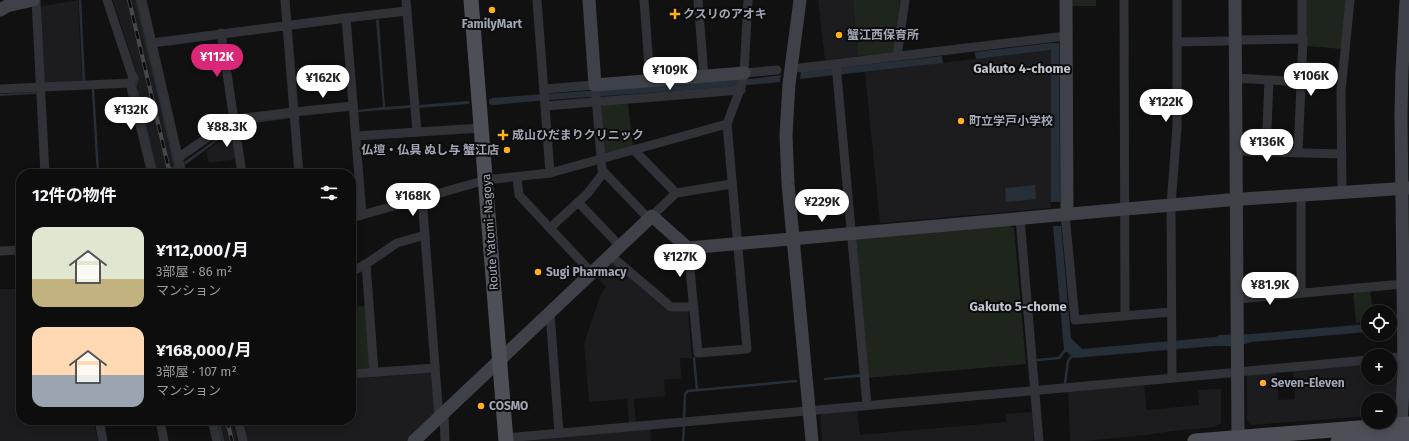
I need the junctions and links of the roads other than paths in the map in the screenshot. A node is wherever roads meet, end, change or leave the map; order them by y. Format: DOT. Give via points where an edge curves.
graph roads {
  1 [pos="35,0"];
  2 [pos="107,0"];
  3 [pos="142,0"];
  4 [pos="285,0"];
  5 [pos="406,0"];
  6 [pos="472,0"];
  7 [pos="537,0"];
  8 [pos="589,0"];
  9 [pos="644,0"];
  10 [pos="698,0"];
  11 [pos="748,0"];
  12 [pos="800,0"];
  13 [pos="905,0"];
  14 [pos="1066,0"];
  15 [pos="1124,0"];
  16 [pos="1177,0"];
  17 [pos="1226,0"];
  18 [pos="1235,0"];
  19 [pos="1302,0"];
  20 [pos="1350,0"];
  21 [pos="1406,0"];
  22 [pos="0,10"];
  23 [pos="407,10"];
  24 [pos="346,18"];
  25 [pos="287,24"];
  26 [pos="221,33"];
  27 [pos="1066,36"];
  28 [pos="1231,40"];
  29 [pos="1302,40"];
  30 [pos="1177,42"];
  31 [pos="152,43"];
  32 [pos="897,56"];
  33 [pos="800,68"];
  34 [pos="837,69"];
  35 [pos="777,70"];
  36 [pos="704,76"];
  37 [pos="1236,78"];
  38 [pos="650,80"];
  39 [pos="1269,80"];
  40 [pos="742,82"];
  41 [pos="1301,82"];
  42 [pos="130,83"];
  43 [pos="40,87"];
  44 [pos="0,89"];
  45 [pos="544,91"];
  46 [pos="596,94"];
  47 [pos="545,104"];
  48 [pos="353,106"];
  49 [pos="294,112"];
  50 [pos="1405,114"];
  51 [pos="234,119"];
  52 [pos="727,124"];
  53 [pos="481,128"];
  54 [pos="417,132"];
  55 [pos="356,136"];
  56 [pos="634,150"];
  57 [pos="1236,151"];
  58 [pos="1266,152"];
  59 [pos="1298,153"];
  60 [pos="1342,154"];
  61 [pos="178,158"];
  62 [pos="601,159"];
  63 [pos="45,169"];
  64 [pos="151,169"];
  65 [pos="181,169"];
  66 [pos="241,169"];
  67 [pos="299,169"];
  68 [pos="550,172"];
  69 [pos="604,172"];
  70 [pos="518,177"];
  71 [pos="486,180"];
  72 [pos="732,184"];
  73 [pos="1405,188"];
  74 [pos="1342,192"];
  75 [pos="676,193"];
  76 [pos="1301,194"];
  77 [pos="422,198"];
  78 [pos="1232,199"];
  79 [pos="578,202"];
  80 [pos="1171,205"];
  81 [pos="1125,209"];
  82 [pos="362,214"];
  83 [pos="1066,214"];
  84 [pos="356,216"];
  85 [pos="650,217"];
  86 [pos="1020,218"];
  87 [pos="550,228"];
  88 [pos="852,233"];
  89 [pos="425,235"];
  90 [pos="794,238"];
  91 [pos="738,243"];
  92 [pos="620,246"];
  93 [pos="688,248"];
  94 [pos="16,250"];
  95 [pos="0,251"];
  96 [pos="610,256"];
  97 [pos="366,264"];
  98 [pos="356,269"];
  99 [pos="592,273"];
  100 [pos="1402,284"];
  101 [pos="1301,293"];
  102 [pos="1238,299"];
  103 [pos="694,307"];
  104 [pos="1171,312"];
  105 [pos="550,313"];
  106 [pos="1125,316"];
  107 [pos="1233,340"];
  108 [pos="1406,356"];
  109 [pos="500,360"];
  110 [pos="1361,361"];
  111 [pos="435,368"];
  112 [pos="374,372"];
  113 [pos="1234,373"];
  114 [pos="356,374"];
  115 [pos="1172,378"];
  116 [pos="1034,390"];
  117 [pos="867,405"];
  118 [pos="809,410"];
  119 [pos="441,415"];
  120 [pos="99,425"];
  121 [pos="161,425"];
  122 [pos="213,425"];
  123 [pos="239,425"];
  124 [pos="1403,432"];
  125 [pos="558,433"];
  126 [pos="506,439"];
  127 [pos="1234,439"];
  128 [pos="104,441"];
  129 [pos="164,441"];
  130 [pos="217,441"];
  131 [pos="243,441"];
  132 [pos="414,441"];
  133 [pos="445,441"];
  134 [pos="812,441"];
  135 [pos="1039,441"];
  136 [pos="1195,441"];
  137 [pos="1338,441"];
  1 -- 22 [label="street" via="6,6"];
  1 -- 43 [label="street"];
  2 -- 42 [label="street" via="133,78"];
  3 -- 31 [label="street"];
  4 -- 25 [label="street"];
  5 -- 23 [label="street"];
  6 -- 53 [label="main road, Route Yatomi-Nagoya"];
  7 -- 45 [label="street"];
  8 -- 46 [label="street"];
  9 -- 38 [label="street"];
  10 -- 36 [label="street"];
  11 -- 40 [label="street"];
  12 -- 90 [label="street" via="789,84 786,135"];
  13 -- 32 [label="street"];
  14 -- 27 [label="street"];
  15 -- 81 [label="street"];
  16 -- 30 [label="street"];
  17 -- 28 [label="street"];
  18 -- 28 [label="street"];
  19 -- 29 [label="street"];
  20 -- 60 [label="street" via="1341,90"];
  21 -- 50 [label="street" via="1402,71"];
  23 -- 24 [label="street"];
  23 -- 54 [label="street"];
  24 -- 25 [label="street"];
  24 -- 48 [label="street"];
  25 -- 26 [label="street"];
  25 -- 49 [label="street"];
  26 -- 31 [label="street"];
  26 -- 51 [label="street"];
  27 -- 32 [label="street"];
  27 -- 83 [label="street"];
  28 -- 29 [label="street"];
  28 -- 30 [label="street"];
  28 -- 37 [label="street"];
  28 -- 78 [label="street"];
  29 -- 41 [label="street"];
  30 -- 80 [label="street" via="1177,127"];
  31 -- 61 [label="street"];
  32 -- 34 [label="street"];
  33 -- 34 [label="street"];
  34 -- 88 [label="street"];
  35 -- 40 [label="street"];
  36 -- 38 [label="street"];
  36 -- 40 [label="street"];
  37 -- 39 [label="street"];
  37 -- 57 [label="street"];
  38 -- 46 [label="street"];
  39 -- 41 [label="street"];
  39 -- 58 [label="street"];
  40 -- 46 [label="street"];
  40 -- 52 [label="street"];
  41 -- 59 [label="street"];
  42 -- 43 [label="street"];
  42 -- 64 [label="street"];
  43 -- 44 [label="street"];
  43 -- 63 [label="street"];
  45 -- 46 [label="street"];
  45 -- 47 [label="street"];
  46 -- 47 [label="street"];
  46 -- 62 [label="street"];
  47 -- 68 [label="street"];
  48 -- 49 [label="street"];
  48 -- 55 [label="street"];
  49 -- 51 [label="street"];
  49 -- 67 [label="street"];
  50 -- 73 [label="street"];
  51 -- 61 [label="street"];
  51 -- 66 [label="street"];
  52 -- 56 [label="street"];
  52 -- 72 [label="street"];
  53 -- 54 [label="street"];
  53 -- 71 [label="main road, Route Yatomi-Nagoya"];
  54 -- 55 [label="street"];
  55 -- 82 [label="street"];
  56 -- 62 [label="street"];
  56 -- 75 [label="street"];
  57 -- 58 [label="street"];
  57 -- 78 [label="street"];
  58 -- 59 [label="street"];
  59 -- 60 [label="street"];
  60 -- 74 [label="street"];
  61 -- 65 [label="street"];
  62 -- 68 [label="street"];
  62 -- 69 [label="street"];
  68 -- 70 [label="street"];
  69 -- 79 [label="street"];
  69 -- 85 [label="street"];
  70 -- 71 [label="street"];
  70 -- 87 [label="street" via="519,194"];
  71 -- 77 [label="street"];
  71 -- 109 [label="main road, Route Yatomi-Nagoya"];
  72 -- 75 [label="street"];
  72 -- 91 [label="street"];
  73 -- 74 [label="street"];
  73 -- 100 [label="street"];
  74 -- 76 [label="street"];
  75 -- 85 [label="street"];
  76 -- 78 [label="street"];
  76 -- 101 [label="street"];
  77 -- 82 [label="street"];
  77 -- 89 [label="street"];
  78 -- 80 [label="street"];
  78 -- 102 [label="street"];
  78 -- 107 [label="street"];
  79 -- 87 [label="street"];
  79 -- 92 [label="street"];
  80 -- 81 [label="street"];
  80 -- 104 [label="street"];
  81 -- 83 [label="street"];
  81 -- 106 [label="street"];
  82 -- 84 [label="street"];
  83 -- 86 [label="street"];
  83 -- 106 [label="street" via="1075,320"];
  85 -- 92 [label="street"];
  85 -- 93 [label="street"];
  86 -- 88 [label="street"];
  86 -- 116 [label="street"];
  87 -- 99 [label="street"];
  88 -- 90 [label="street"];
  88 -- 117 [label="street"];
  89 -- 97 [label="street" via="397,243"];
  89 -- 111 [label="street"];
  90 -- 91 [label="street"];
  90 -- 118 [label="street"];
  91 -- 93 [label="street"];
  91 -- 103 [label="street" via="747,349 698,353"];
  92 -- 96 [label="street"];
  93 -- 103 [label="street"];
  94 -- 95 [label="street"];
  96 -- 99 [label="street"];
  96 -- 103 [label="street" via="670,307"];
  97 -- 98 [label="street"];
  97 -- 112 [label="street"];
  99 -- 105 [label="street"];
  100 -- 101 [label="street"];
  100 -- 108 [label="street"];
  101 -- 102 [label="street"];
  102 -- 107 [label="street"];
  104 -- 106 [label="street"];
  104 -- 115 [label="street"];
  105 -- 109 [label="street"];
  105 -- 125 [label="street"];
  107 -- 113 [label="street"];
  108 -- 124 [label="street"];
  109 -- 119 [label="street"];
  109 -- 126 [label="main road, Route Yatomi-Nagoya"];
  110 -- 113 [label="street"];
  111 -- 112 [label="street"];
  111 -- 119 [label="street"];
  112 -- 114 [label="street"];
  113 -- 115 [label="street"];
  113 -- 127 [label="street"];
  115 -- 116 [label="street"];
  116 -- 117 [label="street"];
  116 -- 135 [label="street"];
  117 -- 118 [label="street"];
  118 -- 125 [label="street"];
  118 -- 134 [label="street"];
  119 -- 132 [label="street"];
  119 -- 133 [label="street"];
  120 -- 128 [label="street"];
  121 -- 129 [label="street"];
  122 -- 130 [label="street"];
  123 -- 131 [label="street"];
  124 -- 127 [label="main road"];
  124 -- 137 [label="main road"];
  125 -- 126 [label="street"];
  127 -- 136 [label="main road"];
}
